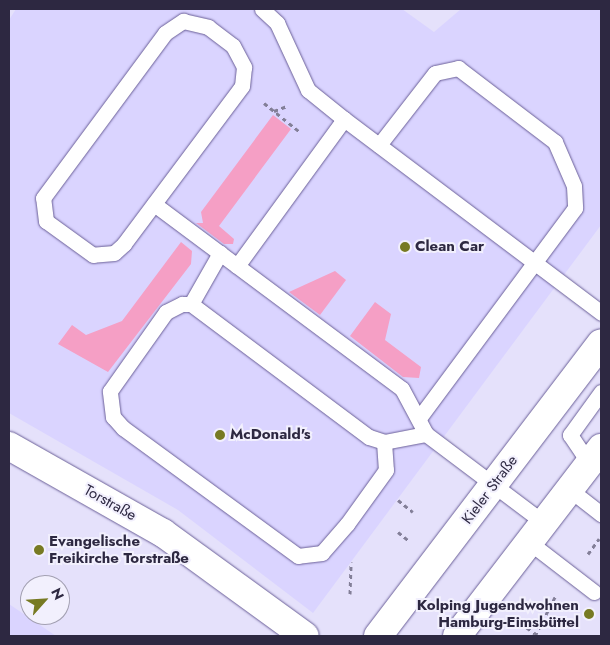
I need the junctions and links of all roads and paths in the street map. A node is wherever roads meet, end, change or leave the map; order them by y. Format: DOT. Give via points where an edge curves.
graph roads {
  1 [pos="262,9"];
  2 [pos="242,86"];
  3 [pos="344,119"];
  4 [pos="379,145"];
  5 [pos="322,150"];
  6 [pos="154,204"];
  7 [pos="220,253"];
  8 [pos="536,264"];
  9 [pos="237,266"];
  10 [pos="191,304"];
  11 [pos="601,314"];
  12 [pos="601,343"];
  13 [pos="601,392"];
  14 [pos="420,416"];
  15 [pos="426,434"];
  16 [pos="384,442"];
  17 [pos="9,446"];
  18 [pos="595,456"];
  19 [pos="493,486"];
  20 [pos="569,489"];
  21 [pos="601,514"];
  22 [pos="536,532"];
  23 [pos="594,592"];
  24 [pos="306,636"];
  25 [pos="378,636"];
  26 [pos="457,636"];
  1 -- 3 [label="lane" via="277,23 308,90"];
  2 -- 5 [label="path"];
  2 -- 6 [label="lane"];
  2 -- 6 [label="lane" via="244,67 233,46 195,21 172,26 50,187 42,209 46,221 81,250 104,256 124,244"];
  3 -- 4 [label="lane"];
  3 -- 5 [label="lane"];
  4 -- 8 [label="lane"];
  4 -- 8 [label="lane" via="435,73 458,68 555,142 574,186 575,208"];
  5 -- 9 [label="lane"];
  6 -- 7 [label="lane"];
  7 -- 9 [label="lane"];
  7 -- 10 [label="lane"];
  8 -- 11 [label="lane"];
  8 -- 14 [label="lane"];
  9 -- 14 [label="lane" via="402,389"];
  10 -- 16 [label="lane" via="369,437"];
  10 -- 16 [label="lane" via="182,304 166,312 115,379 109,398 113,417 286,550 311,557 332,543 386,470"];
  12 -- 19 [label="main road, Kieler Straße"];
  13 -- 18 [label="lane" via="570,435"];
  14 -- 15 [label="lane"];
  15 -- 16 [label="lane"];
  15 -- 19 [label="lane"];
  17 -- 24 [label="main road, Torstraße" via="163,533"];
  18 -- 20 [label="main road"];
  19 -- 22 [label="lane"];
  19 -- 25 [label="main road, Kieler Straße"];
  20 -- 21 [label="lane"];
  20 -- 22 [label="main road"];
  22 -- 23 [label="lane"];
  22 -- 26 [label="main road"];
}
